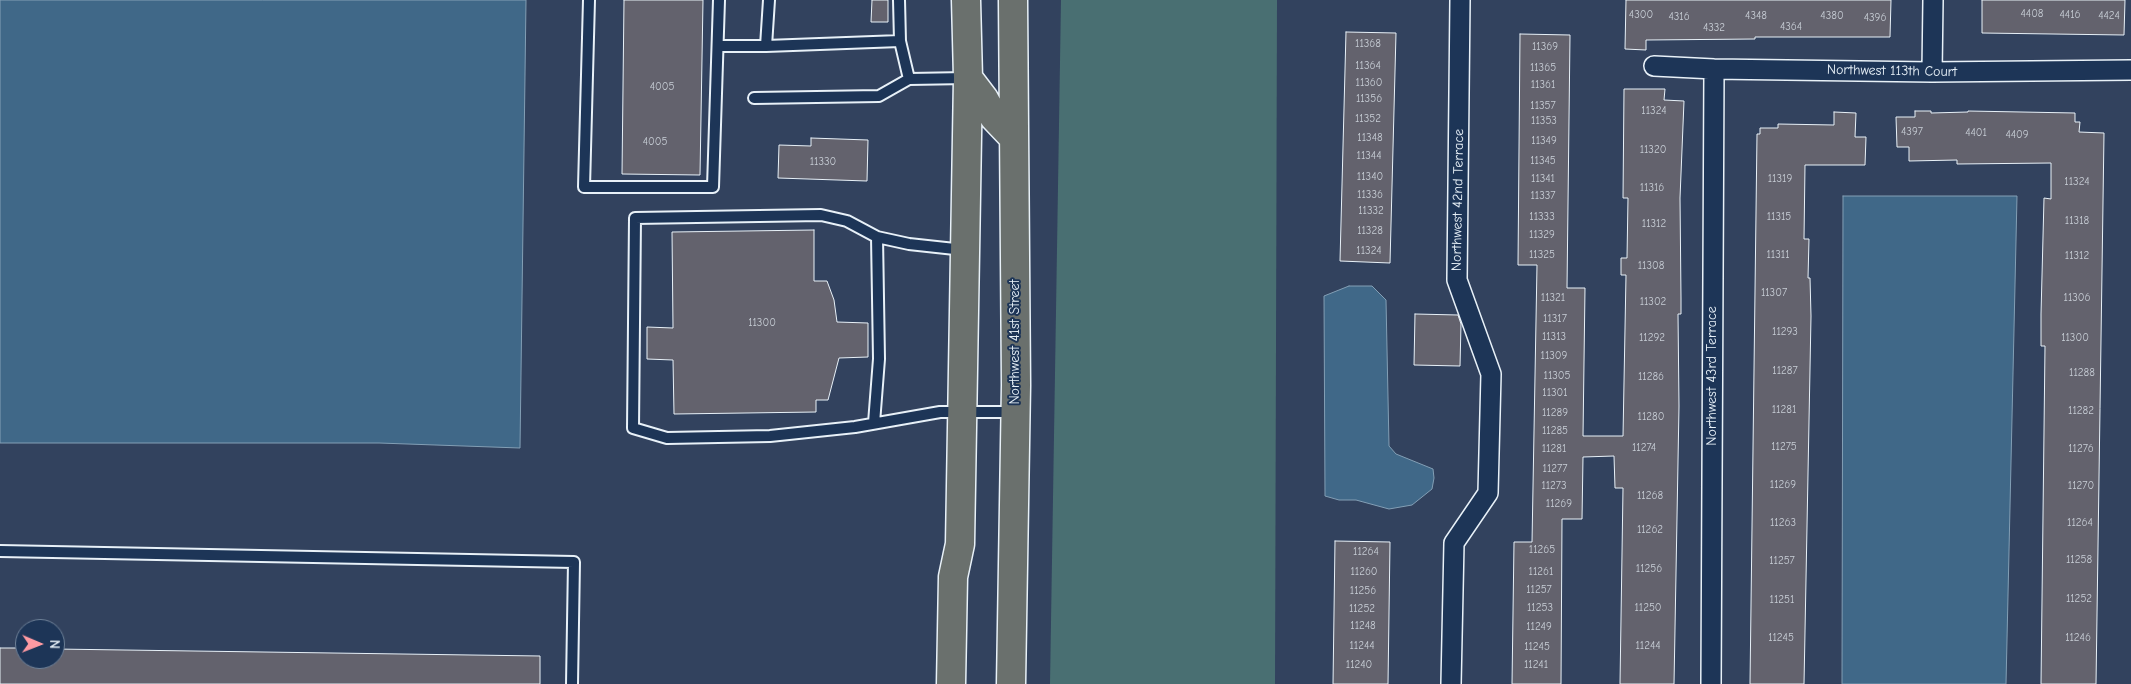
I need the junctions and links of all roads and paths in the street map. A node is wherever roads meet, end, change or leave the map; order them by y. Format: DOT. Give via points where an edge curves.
graph roads {
  1 [pos="589,0"];
  2 [pos="719,0"];
  3 [pos="769,0"];
  4 [pos="899,0"];
  5 [pos="966,0"];
  6 [pos="1013,0"];
  7 [pos="1460,0"];
  8 [pos="1933,0"];
  9 [pos="900,41"];
  10 [pos="719,46"];
  11 [pos="766,46"];
  12 [pos="1654,66"];
  13 [pos="1714,69"];
  14 [pos="2131,70"];
  15 [pos="1932,72"];
  16 [pos="968,78"];
  17 [pos="909,79"];
  18 [pos="754,98"];
  19 [pos="1014,138"];
  20 [pos="877,237"];
  21 [pos="965,250"];
  22 [pos="962,412"];
  23 [pos="1015,412"];
  24 [pos="874,423"];
  25 [pos="960,544"];
  26 [pos="0,551"];
  27 [pos="572,684"];
  28 [pos="950,684"];
  29 [pos="969,684"];
  30 [pos="1012,684"];
  31 [pos="1451,684"];
  32 [pos="1711,684"];
  1 -- 10 [label="lane" via="584,187 713,188"];
  2 -- 10 [label="lane"];
  3 -- 11 [label="lane"];
  4 -- 9 [label="lane"];
  5 -- 16 [label="main road"];
  6 -- 19 [label="main road, Northwest 41st Street"];
  7 -- 31 [label="street, Northwest 42nd Terrace" via="1457,280 1490,374 1488,493 1454,543"];
  8 -- 15 [label="street"];
  9 -- 11 [label="lane"];
  9 -- 17 [label="lane"];
  10 -- 11 [label="lane"];
  12 -- 13 [label="street, Northwest 113th Court"];
  13 -- 15 [label="street, Northwest 113th Court"];
  13 -- 32 [label="street, Northwest 43rd Terrace"];
  14 -- 15 [label="street, Northwest 113th Court"];
  16 -- 17 [label="lane"];
  16 -- 19 [label="main road" via="994,117"];
  16 -- 21 [label="main road"];
  17 -- 18 [label="lane" via="879,96"];
  19 -- 23 [label="main road, Northwest 41st Street"];
  20 -- 21 [label="lane"];
  20 -- 24 [label="lane" via="879,358"];
  20 -- 24 [label="lane" via="847,221 821,215 635,218 634,428 667,438 770,436"];
  21 -- 22 [label="main road"];
  22 -- 23 [label="lane"];
  22 -- 24 [label="lane" via="940,412"];
  22 -- 25 [label="main road"];
  23 -- 30 [label="main road, Northwest 41st Street"];
  25 -- 28 [label="main road" via="954,577"];
  25 -- 29 [label="main road" via="970,578"];
  26 -- 27 [label="lane" via="574,562"];
}
